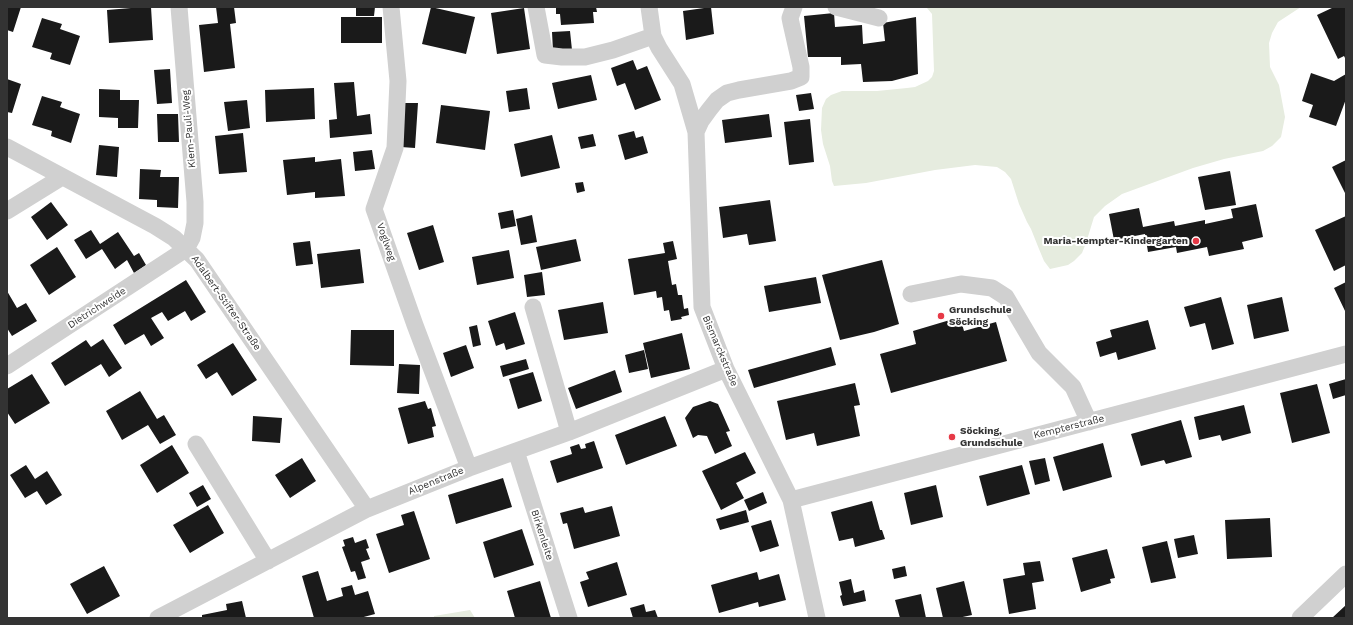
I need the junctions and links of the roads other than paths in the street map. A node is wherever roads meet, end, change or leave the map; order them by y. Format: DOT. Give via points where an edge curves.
graph roads {
  1 [pos="179,7"];
  2 [pos="391,7"];
  3 [pos="536,7"];
  4 [pos="649,7"];
  5 [pos="794,7"];
  6 [pos="836,7"];
  7 [pos="879,18"];
  8 [pos="653,36"];
  9 [pos="696,132"];
  10 [pos="7,147"];
  11 [pos="62,177"];
  12 [pos="7,211"];
  13 [pos="186,249"];
  14 [pos="911,294"];
  15 [pos="533,307"];
  16 [pos="1346,354"];
  17 [pos="7,366"];
  18 [pos="726,369"];
  19 [pos="1089,422"];
  20 [pos="569,432"];
  21 [pos="196,444"];
  22 [pos="516,451"];
  23 [pos="469,468"];
  24 [pos="792,500"];
  25 [pos="367,509"];
  26 [pos="268,561"];
  27 [pos="1346,574"];
  28 [pos="158,618"];
  29 [pos="569,618"];
  30 [pos="817,618"];
  31 [pos="1300,618"];
  1 -- 13 [label="street, Kiem-Pauli-Weg" via="195,202 195,223 192,238"];
  2 -- 23 [label="street, Voglweg" via="398,81 395,148 374,208"];
  3 -- 8 [label="street" via="545,55 585,58"];
  4 -- 8 [label="street, Bismarckstraße"];
  5 -- 9 [label="street" via="790,18 801,77 727,93 709,110"];
  6 -- 7 [label="street"];
  8 -- 9 [label="street, Bismarckstraße" via="682,84"];
  9 -- 18 [label="street, Bismarckstraße" via="702,307"];
  10 -- 11 [label="street, Adalbert-Stifter-Straße"];
  11 -- 12 [label="street"];
  11 -- 13 [label="street, Adalbert-Stifter-Straße" via="155,226"];
  13 -- 17 [label="street, Dietrichweide"];
  13 -- 25 [label="street, Adalbert-Stifter-Straße" via="197,260"];
  14 -- 19 [label="street" via="960,284 992,288 1006,298 1039,353 1073,387"];
  15 -- 20 [label="street"];
  16 -- 19 [label="street, Kempterstraße"];
  18 -- 20 [label="street, Alpenstraße"];
  18 -- 24 [label="street, Bismarckstraße"];
  19 -- 24 [label="street, Kempterstraße"];
  20 -- 22 [label="street, Alpenstraße"];
  21 -- 26 [label="street"];
  22 -- 23 [label="street, Alpenstraße"];
  22 -- 29 [label="street, Birkenleite"];
  23 -- 25 [label="street, Alpenstraße"];
  24 -- 30 [label="street, Bismarckstraße"];
  25 -- 26 [label="street, Alpenstraße"];
  26 -- 28 [label="street, Alpenstraße"];
  27 -- 31 [label="street"];
}
